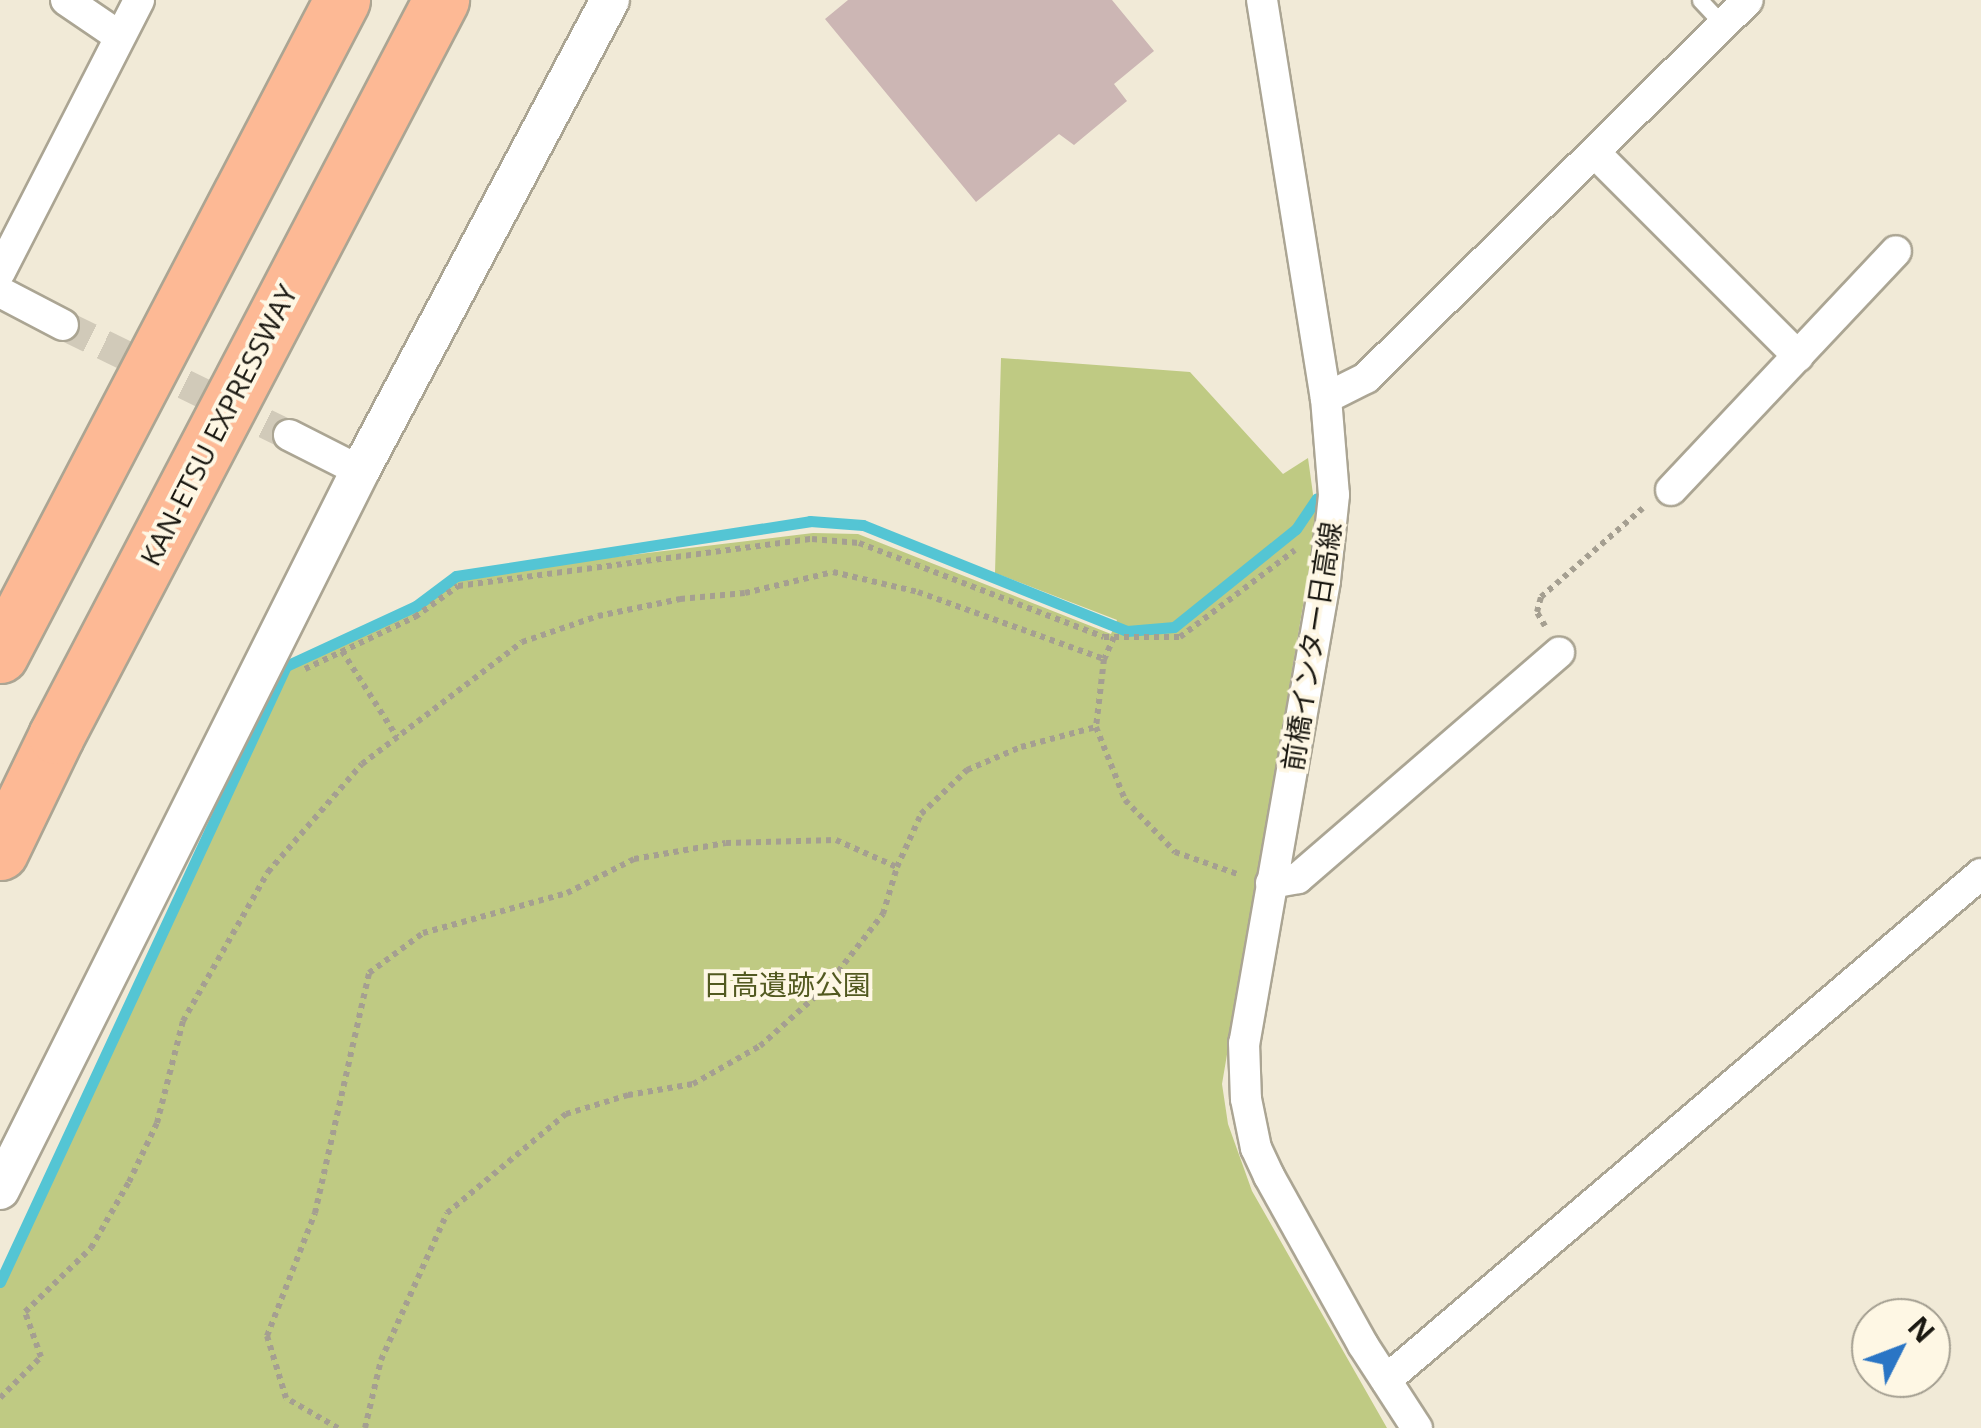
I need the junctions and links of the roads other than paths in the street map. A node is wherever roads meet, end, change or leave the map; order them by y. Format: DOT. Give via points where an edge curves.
graph roads {
  1 [pos="66,0"];
  2 [pos="139,0"];
  3 [pos="342,0"];
  4 [pos="440,0"];
  5 [pos="610,0"];
  6 [pos="1262,0"];
  7 [pos="1700,0"];
  8 [pos="1748,0"];
  9 [pos="1723,25"];
  10 [pos="119,36"];
  11 [pos="1596,154"];
  12 [pos="1896,251"];
  13 [pos="0,272"];
  14 [pos="0,292"];
  15 [pos="64,324"];
  16 [pos="1798,356"];
  17 [pos="1326,398"];
  18 [pos="289,436"];
  19 [pos="360,470"];
  20 [pos="1671,490"];
  21 [pos="1559,653"];
  22 [pos="0,654"];
  23 [pos="0,852"];
  24 [pos="1981,874"];
  25 [pos="1258,880"];
  26 [pos="0,1190"];
  27 [pos="1386,1380"];
  28 [pos="1417,1428"];
  1 -- 10 [label="street"];
  2 -- 10 [label="street"];
  3 -- 22 [label="highway"];
  4 -- 23 [label="highway, KAN-ETSU EXPRESSWAY"];
  5 -- 19 [label="street"];
  6 -- 17 [label="street, 前橋インター日高線"];
  7 -- 9 [label="lane"];
  8 -- 9 [label="street"];
  9 -- 11 [label="street"];
  10 -- 13 [label="street"];
  11 -- 16 [label="street"];
  11 -- 17 [label="street" via="1366,378"];
  12 -- 16 [label="street"];
  14 -- 15 [label="street"];
  16 -- 20 [label="street"];
  17 -- 25 [label="street, 前橋インター日高線" via="1332,515 1325,581"];
  18 -- 19 [label="street"];
  19 -- 26 [label="street"];
  21 -- 25 [label="street" via="1298,878"];
  24 -- 27 [label="street"];
  25 -- 27 [label="street, 前橋インター日高線" via="1244,1043 1249,1123 1269,1176"];
  27 -- 28 [label="street, 前橋インター日高線"];
}
